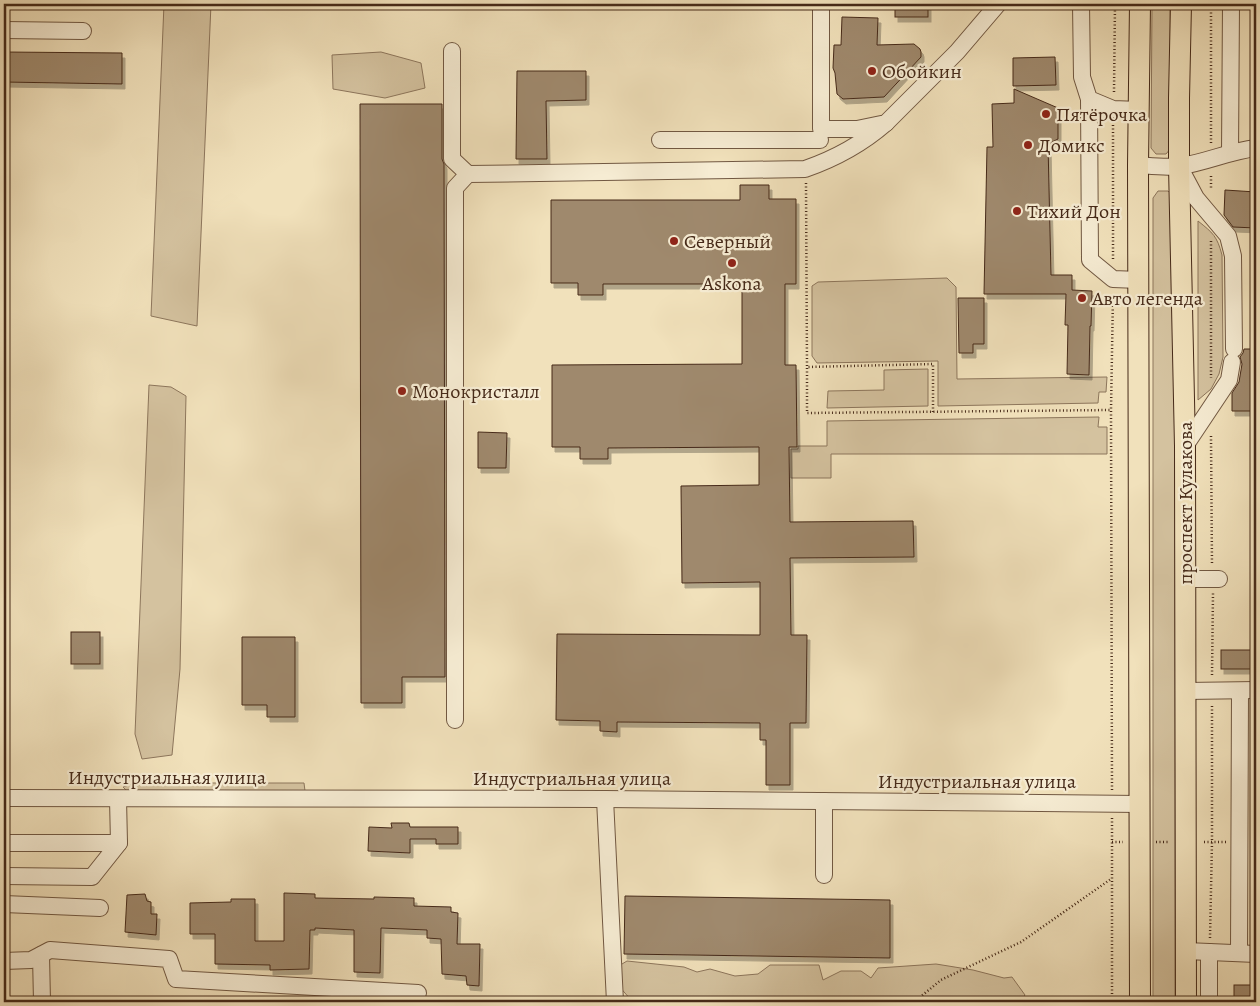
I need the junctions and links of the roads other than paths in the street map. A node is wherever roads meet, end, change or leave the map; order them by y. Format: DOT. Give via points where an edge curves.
graph roads {
  1 [pos="821,4"];
  2 [pos="998,4"];
  3 [pos="1081,4"];
  4 [pos="1140,4"];
  5 [pos="1181,4"];
  6 [pos="1231,4"];
  7 [pos="4,30"];
  8 [pos="83,31"];
  9 [pos="452,51"];
  10 [pos="1089,99"];
  11 [pos="1139,110"];
  12 [pos="886,123"];
  13 [pos="821,134"];
  14 [pos="660,140"];
  15 [pos="1256,148"];
  16 [pos="1230,153"];
  17 [pos="1138,165"];
  18 [pos="813,166"];
  19 [pos="1179,166"];
  20 [pos="468,174"];
  21 [pos="1139,280"];
  22 [pos="1185,446"];
  23 [pos="1185,579"];
  24 [pos="1216,579"];
  25 [pos="1248,690"];
  26 [pos="1186,691"];
  27 [pos="455,720"];
  28 [pos="4,798"];
  29 [pos="118,798"];
  30 [pos="605,799"];
  31 [pos="824,801"];
  32 [pos="1140,804"];
  33 [pos="119,842"];
  34 [pos="4,843"];
  35 [pos="824,875"];
  36 [pos="4,876"];
  37 [pos="4,904"];
  38 [pos="100,908"];
  39 [pos="1186,951"];
  40 [pos="1209,952"];
  41 [pos="1240,953"];
  42 [pos="1256,954"];
  43 [pos="41,955"];
  44 [pos="4,960"];
  45 [pos="418,993"];
  46 [pos="42,1002"];
  47 [pos="615,1002"];
  48 [pos="1140,1002"];
  49 [pos="1186,1002"];
  50 [pos="1209,1002"];
  1 -- 13 [label="street"];
  2 -- 12 [label="street" via="957,52"];
  3 -- 10 [label="street" via="1082,77"];
  4 -- 11 [label="main road"];
  5 -- 19 [label="main road, проспект Кулакова"];
  6 -- 16 [label="street"];
  7 -- 8 [label="street"];
  9 -- 20 [label="street" via="452,159"];
  10 -- 11 [label="street" via="1113,110"];
  10 -- 21 [label="street" via="1090,260 1113,279"];
  11 -- 17 [label="main road"];
  12 -- 13 [label="street"];
  12 -- 18 [label="street" via="848,150"];
  13 -- 14 [label="street"];
  13 -- 18 [label="street"];
  15 -- 16 [label="street"];
  16 -- 19 [label="street"];
  17 -- 19 [label="street"];
  17 -- 21 [label="main road"];
  18 -- 20 [label="street"];
  19 -- 22 [label="main road, проспект Кулакова"];
  19 -- 22 [label="street" via="1196,198 1228,236 1233,256 1233,356 1229,380"];
  20 -- 27 [label="street" via="455,188"];
  21 -- 32 [label="main road"];
  22 -- 23 [label="main road, проспект Кулакова"];
  23 -- 24 [label="street"];
  23 -- 26 [label="main road, проспект Кулакова"];
  25 -- 26 [label="street"];
  25 -- 41 [label="street"];
  26 -- 39 [label="main road, проспект Кулакова"];
  28 -- 29 [label="street, Индустриальная улица"];
  29 -- 30 [label="street, Индустриальная улица"];
  29 -- 33 [label="street"];
  30 -- 31 [label="street, Индустриальная улица"];
  30 -- 47 [label="street"];
  31 -- 32 [label="street, Индустриальная улица"];
  31 -- 35 [label="street"];
  32 -- 48 [label="main road"];
  33 -- 34 [label="street"];
  33 -- 36 [label="street" via="92,877"];
  37 -- 38 [label="street"];
  39 -- 40 [label="street"];
  39 -- 49 [label="main road, проспект Кулакова"];
  40 -- 41 [label="street"];
  40 -- 50 [label="street"];
  41 -- 42 [label="street"];
  43 -- 44 [label="street" via="31,960"];
  43 -- 45 [label="street" via="50,950 169,959 176,979"];
  43 -- 46 [label="street"];
}
